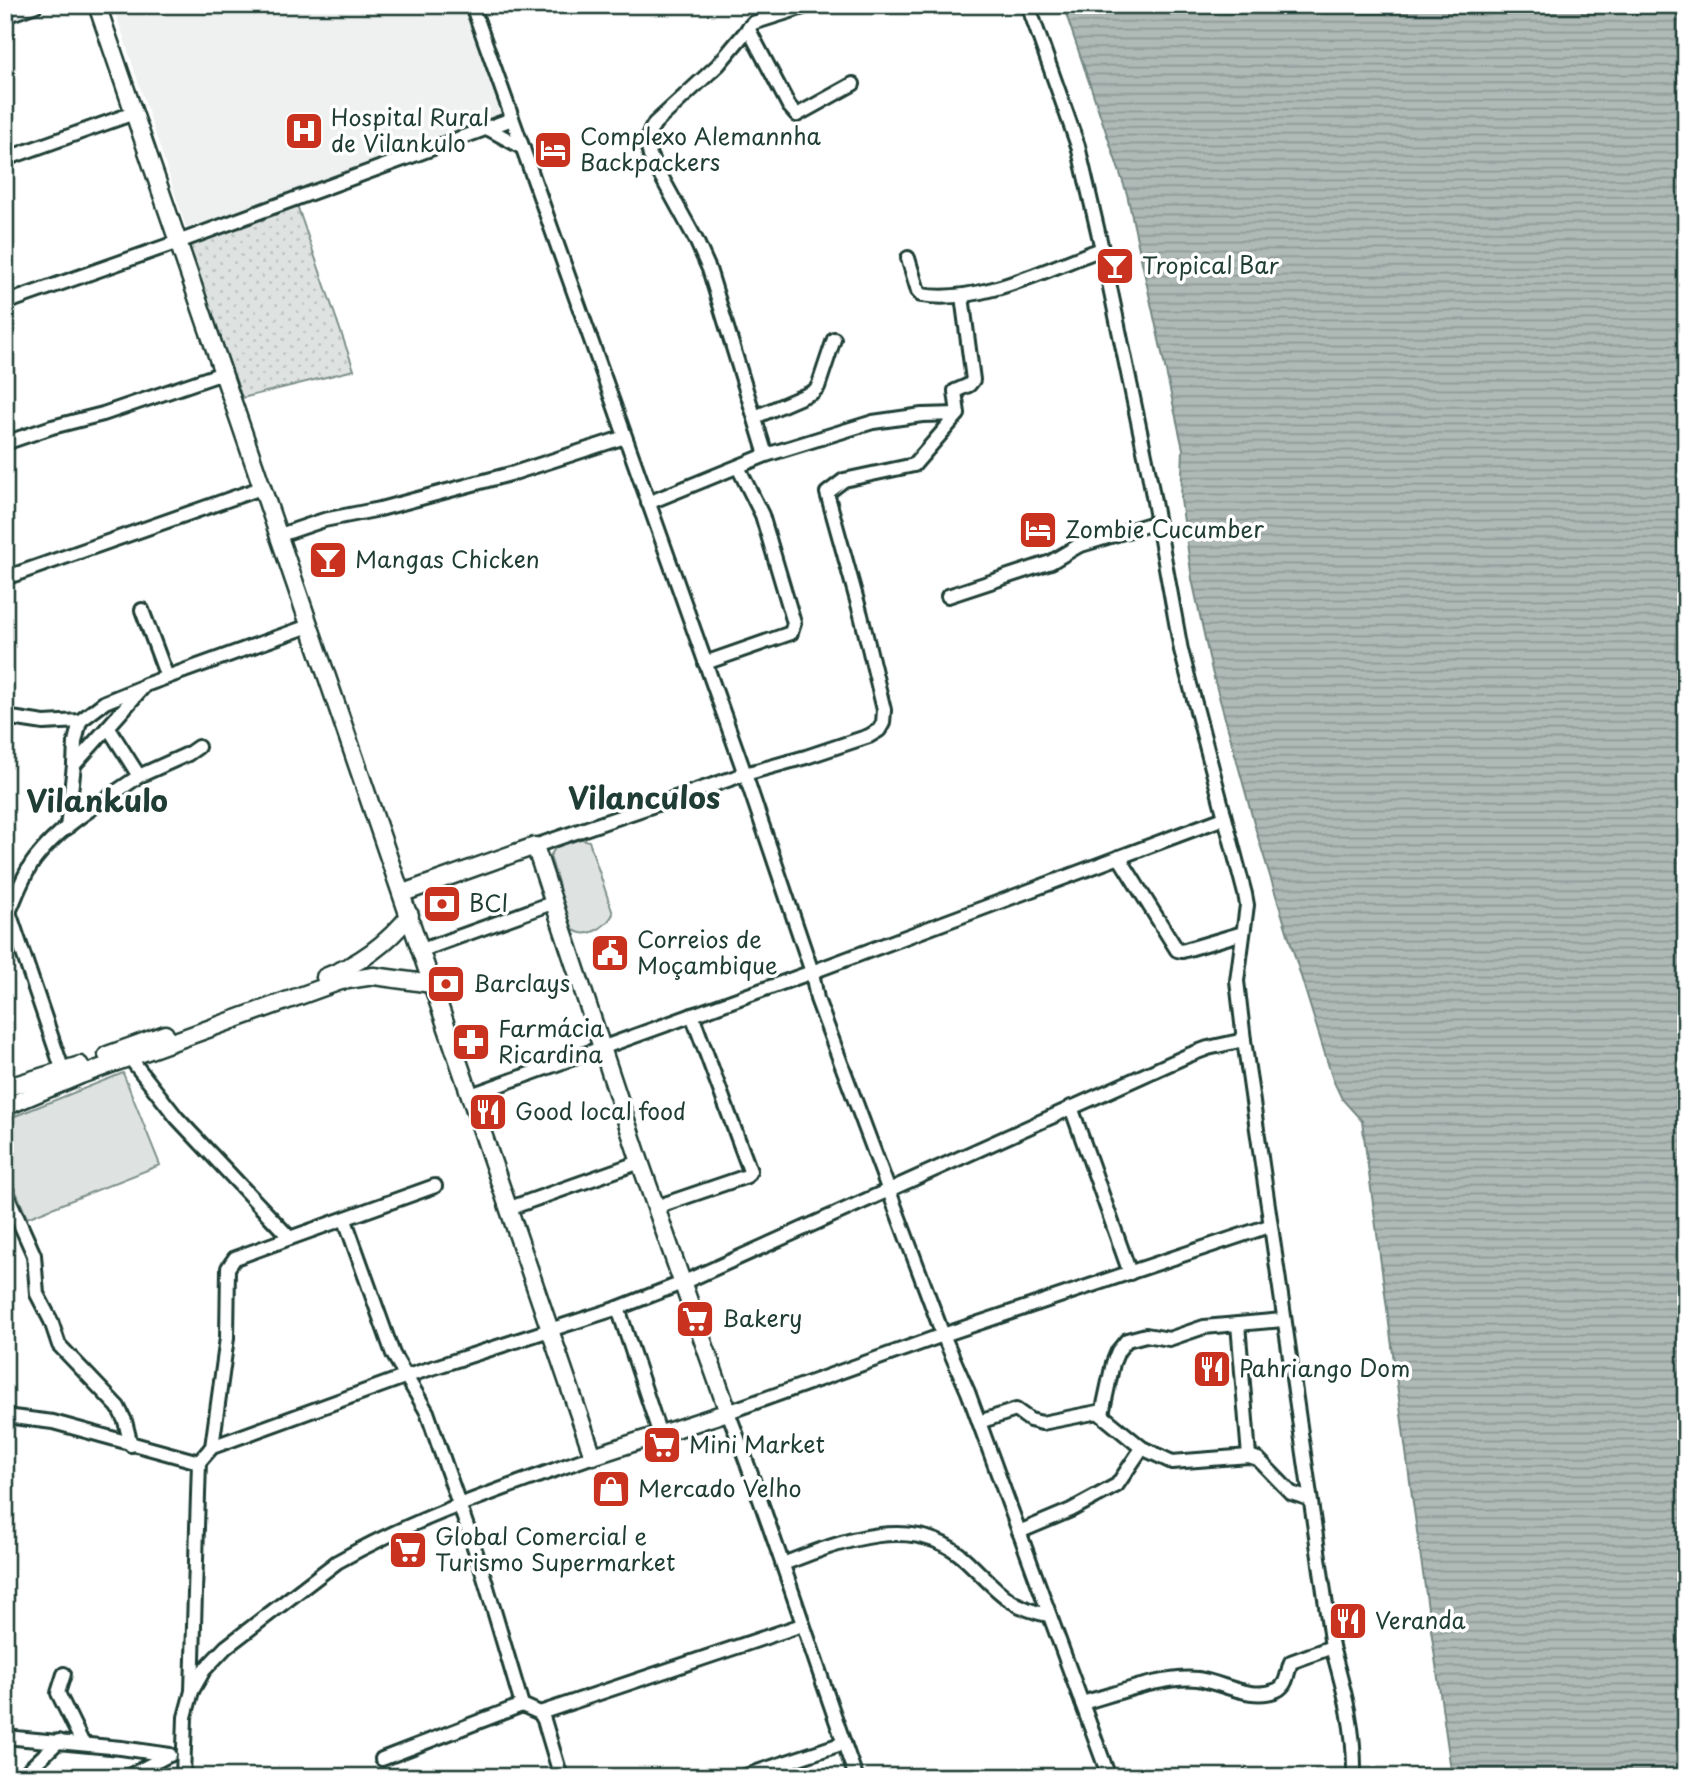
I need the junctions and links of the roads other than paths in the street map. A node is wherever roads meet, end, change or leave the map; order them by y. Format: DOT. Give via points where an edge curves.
graph roads {
  1 [pos="36,5"];
  2 [pos="97,5"];
  3 [pos="472,5"];
  4 [pos="810,5"];
  5 [pos="1028,5"];
  6 [pos="5,16"];
  7 [pos="748,28"];
  8 [pos="853,84"];
  9 [pos="134,113"];
  10 [pos="513,119"];
  11 [pos="487,128"];
  12 [pos="523,148"];
  13 [pos="5,159"];
  14 [pos="178,242"];
  15 [pos="1102,249"];
  16 [pos="908,258"];
  17 [pos="962,296"];
  18 [pos="5,303"];
  19 [pos="834,339"];
  20 [pos="223,373"];
  21 [pos="958,414"];
  22 [pos="755,417"];
  23 [pos="625,437"];
  24 [pos="5,443"];
  25 [pos="766,455"];
  26 [pos="738,467"];
  27 [pos="261,488"];
  28 [pos="648,502"];
  29 [pos="1157,522"];
  30 [pos="277,536"];
  31 [pos="5,578"];
  32 [pos="948,596"];
  33 [pos="142,610"];
  34 [pos="309,626"];
  35 [pos="705,663"];
  36 [pos="167,677"];
  37 [pos="145,685"];
  38 [pos="6,716"];
  39 [pos="80,721"];
  40 [pos="108,727"];
  41 [pos="198,747"];
  42 [pos="74,765"];
  43 [pos="745,774"];
  44 [pos="139,776"];
  45 [pos="1224,818"];
  46 [pos="67,828"];
  47 [pos="535,846"];
  48 [pos="1119,857"];
  49 [pos="402,893"];
  50 [pos="552,903"];
  51 [pos="7,910"];
  52 [pos="410,915"];
  53 [pos="1243,933"];
  54 [pos="422,950"];
  55 [pos="812,972"];
  56 [pos="432,985"];
  57 [pos="692,1015"];
  58 [pos="1244,1040"];
  59 [pos="601,1047"];
  60 [pos="130,1058"];
  61 [pos="63,1071"];
  62 [pos="5,1088"];
  63 [pos="471,1095"];
  64 [pos="8,1106"];
  65 [pos="1071,1107"];
  66 [pos="640,1162"];
  67 [pos="435,1186"];
  68 [pos="5,1190"];
  69 [pos="890,1191"];
  70 [pos="656,1207"];
  71 [pos="510,1208"];
  72 [pos="345,1220"];
  73 [pos="1269,1226"];
  74 [pos="290,1238"];
  75 [pos="1130,1273"];
  76 [pos="682,1283"];
  77 [pos="618,1307"];
  78 [pos="1283,1320"];
  79 [pos="1238,1324"];
  80 [pos="550,1329"];
  81 [pos="943,1335"];
  82 [pos="407,1376"];
  83 [pos="728,1412"];
  84 [pos="1102,1414"];
  85 [pos="5,1416"];
  86 [pos="979,1422"];
  87 [pos="660,1435"];
  88 [pos="131,1445"];
  89 [pos="212,1447"];
  90 [pos="1142,1448"];
  91 [pos="593,1456"];
  92 [pos="1249,1456"];
  93 [pos="199,1462"];
  94 [pos="1310,1499"];
  95 [pos="460,1505"];
  96 [pos="1019,1532"];
  97 [pos="783,1564"];
  98 [pos="1049,1615"];
  99 [pos="802,1625"];
  100 [pos="1332,1647"];
  101 [pos="64,1674"];
  102 [pos="192,1691"];
  103 [pos="1082,1703"];
  104 [pos="522,1705"];
  105 [pos="540,1713"];
  106 [pos="5,1737"];
  107 [pos="59,1741"];
  108 [pos="844,1743"];
  109 [pos="83,1744"];
  110 [pos="184,1749"];
  111 [pos="170,1755"];
  112 [pos="382,1759"];
  113 [pos="21,1777"];
  114 [pos="127,1777"];
  115 [pos="183,1777"];
  116 [pos="561,1777"];
  117 [pos="742,1777"];
  118 [pos="856,1777"];
  119 [pos="1110,1777"];
  120 [pos="1354,1777"];
  1 -- 6 [label="street"];
  2 -- 9 [label="main road"];
  3 -- 10 [label="street"];
  4 -- 7 [label="street"];
  5 -- 15 [label="street" via="1074,135"];
  7 -- 8 [label="street" via="797,115"];
  7 -- 22 [label="street" via="718,65 655,123 647,144 709,270"];
  9 -- 13 [label="street"];
  9 -- 14 [label="main road"];
  10 -- 11 [label="street"];
  10 -- 12 [label="street"];
  11 -- 12 [label="street"];
  11 -- 14 [label="street"];
  12 -- 23 [label="street"];
  14 -- 18 [label="street"];
  14 -- 20 [label="main road"];
  15 -- 17 [label="street"];
  15 -- 29 [label="street"];
  16 -- 17 [label="street" via="921,295"];
  17 -- 21 [label="street" via="973,380 955,391"];
  19 -- 22 [label="street" via="813,392"];
  20 -- 24 [label="street"];
  20 -- 27 [label="main road"];
  21 -- 25 [label="street" via="873,422"];
  21 -- 43 [label="street" via="914,465 844,480 827,493 884,710 879,730"];
  22 -- 25 [label="street"];
  23 -- 28 [label="street"];
  23 -- 30 [label="street" via="514,473"];
  25 -- 26 [label="street"];
  26 -- 28 [label="street"];
  26 -- 35 [label="street" via="762,515 794,623 791,633"];
  27 -- 30 [label="main road"];
  27 -- 31 [label="street"];
  28 -- 35 [label="street"];
  29 -- 32 [label="street" via="1077,546 1051,562"];
  29 -- 45 [label="street" via="1181,650"];
  30 -- 34 [label="main road"];
  33 -- 36 [label="street"];
  34 -- 36 [label="street"];
  34 -- 49 [label="main road"];
  35 -- 43 [label="street"];
  36 -- 37 [label="street"];
  37 -- 39 [label="street" via="105,702"];
  37 -- 40 [label="street"];
  38 -- 39 [label="street" via="44,723"];
  39 -- 42 [label="street"];
  40 -- 42 [label="street"];
  40 -- 44 [label="street"];
  41 -- 44 [label="street"];
  42 -- 46 [label="street"];
  43 -- 47 [label="street"];
  43 -- 55 [label="street"];
  44 -- 46 [label="street"];
  45 -- 48 [label="street"];
  45 -- 53 [label="street" via="1247,905"];
  46 -- 51 [label="street" via="37,856"];
  47 -- 49 [label="main road"];
  47 -- 50 [label="main road"];
  48 -- 53 [label="street" via="1177,950"];
  48 -- 55 [label="street"];
  49 -- 52 [label="main road"];
  50 -- 54 [label="street"];
  50 -- 59 [label="main road"];
  51 -- 61 [label="street"];
  52 -- 54 [label="main road"];
  52 -- 61 [label="main road" via="370,956 354,965"];
  53 -- 58 [label="street" via="1237,981"];
  54 -- 56 [label="main road"];
  55 -- 57 [label="street"];
  55 -- 69 [label="street" via="817,999"];
  56 -- 60 [label="main road" via="374,976 341,981"];
  56 -- 63 [label="main road"];
  57 -- 59 [label="street"];
  57 -- 70 [label="street" via="750,1171"];
  58 -- 65 [label="street" via="1189,1055"];
  58 -- 73 [label="street"];
  59 -- 63 [label="street"];
  59 -- 66 [label="main road"];
  60 -- 64 [label="main road"];
  60 -- 74 [label="street" via="177,1118"];
  61 -- 62 [label="main road"];
  62 -- 64 [label="main road"];
  63 -- 71 [label="main road"];
  65 -- 69 [label="street"];
  65 -- 75 [label="street"];
  66 -- 70 [label="main road"];
  66 -- 71 [label="street"];
  67 -- 72 [label="street"];
  68 -- 88 [label="street" via="34,1255 37,1294 59,1345 118,1406"];
  69 -- 76 [label="street"];
  69 -- 81 [label="street"];
  70 -- 76 [label="main road"];
  71 -- 80 [label="main road"];
  72 -- 74 [label="street"];
  72 -- 82 [label="street" via="393,1354"];
  73 -- 75 [label="street"];
  73 -- 78 [label="street"];
  74 -- 89 [label="street" via="234,1258 228,1268 227,1338"];
  75 -- 81 [label="street"];
  76 -- 77 [label="street"];
  76 -- 83 [label="main road"];
  77 -- 80 [label="street"];
  77 -- 87 [label="street"];
  78 -- 79 [label="street"];
  78 -- 94 [label="street"];
  79 -- 84 [label="street" via="1204,1327 1169,1339 1146,1335 1127,1340 1113,1363"];
  79 -- 92 [label="street"];
  80 -- 82 [label="street"];
  80 -- 91 [label="main road"];
  81 -- 83 [label="street"];
  81 -- 86 [label="street"];
  82 -- 89 [label="street"];
  82 -- 95 [label="street" via="427,1412"];
  83 -- 87 [label="main road"];
  83 -- 97 [label="street"];
  84 -- 86 [label="street" via="1042,1423 1016,1410"];
  84 -- 90 [label="street"];
  85 -- 88 [label="street" via="41,1419"];
  86 -- 96 [label="street"];
  87 -- 91 [label="main road"];
  88 -- 93 [label="street"];
  89 -- 93 [label="street"];
  90 -- 92 [label="street" via="1177,1463"];
  90 -- 96 [label="street" via="1117,1485"];
  91 -- 95 [label="street"];
  92 -- 94 [label="street" via="1258,1459 1291,1493"];
  93 -- 102 [label="street"];
  94 -- 100 [label="street"];
  95 -- 102 [label="street" via="397,1530 337,1562 226,1647"];
  95 -- 104 [label="street"];
  96 -- 98 [label="street"];
  97 -- 98 [label="street" via="857,1538 923,1536 949,1546 1008,1600 1030,1612"];
  97 -- 99 [label="street"];
  98 -- 103 [label="street"];
  99 -- 105 [label="street"];
  99 -- 108 [label="street"];
  100 -- 103 [label="street" via="1292,1662 1285,1684 1275,1691 1245,1692 1180,1679"];
  100 -- 120 [label="street" via="1348,1703"];
  101 -- 109 [label="street" via="58,1693"];
  102 -- 110 [label="street"];
  103 -- 119 [label="street"];
  104 -- 105 [label="street"];
  104 -- 112 [label="street"];
  105 -- 116 [label="street"];
  106 -- 107 [label="street"];
  107 -- 109 [label="street"];
  107 -- 113 [label="street"];
  108 -- 117 [label="street"];
  108 -- 118 [label="street"];
  109 -- 111 [label="street"];
  110 -- 111 [label="street"];
  110 -- 115 [label="street"];
  111 -- 114 [label="street"];
}
